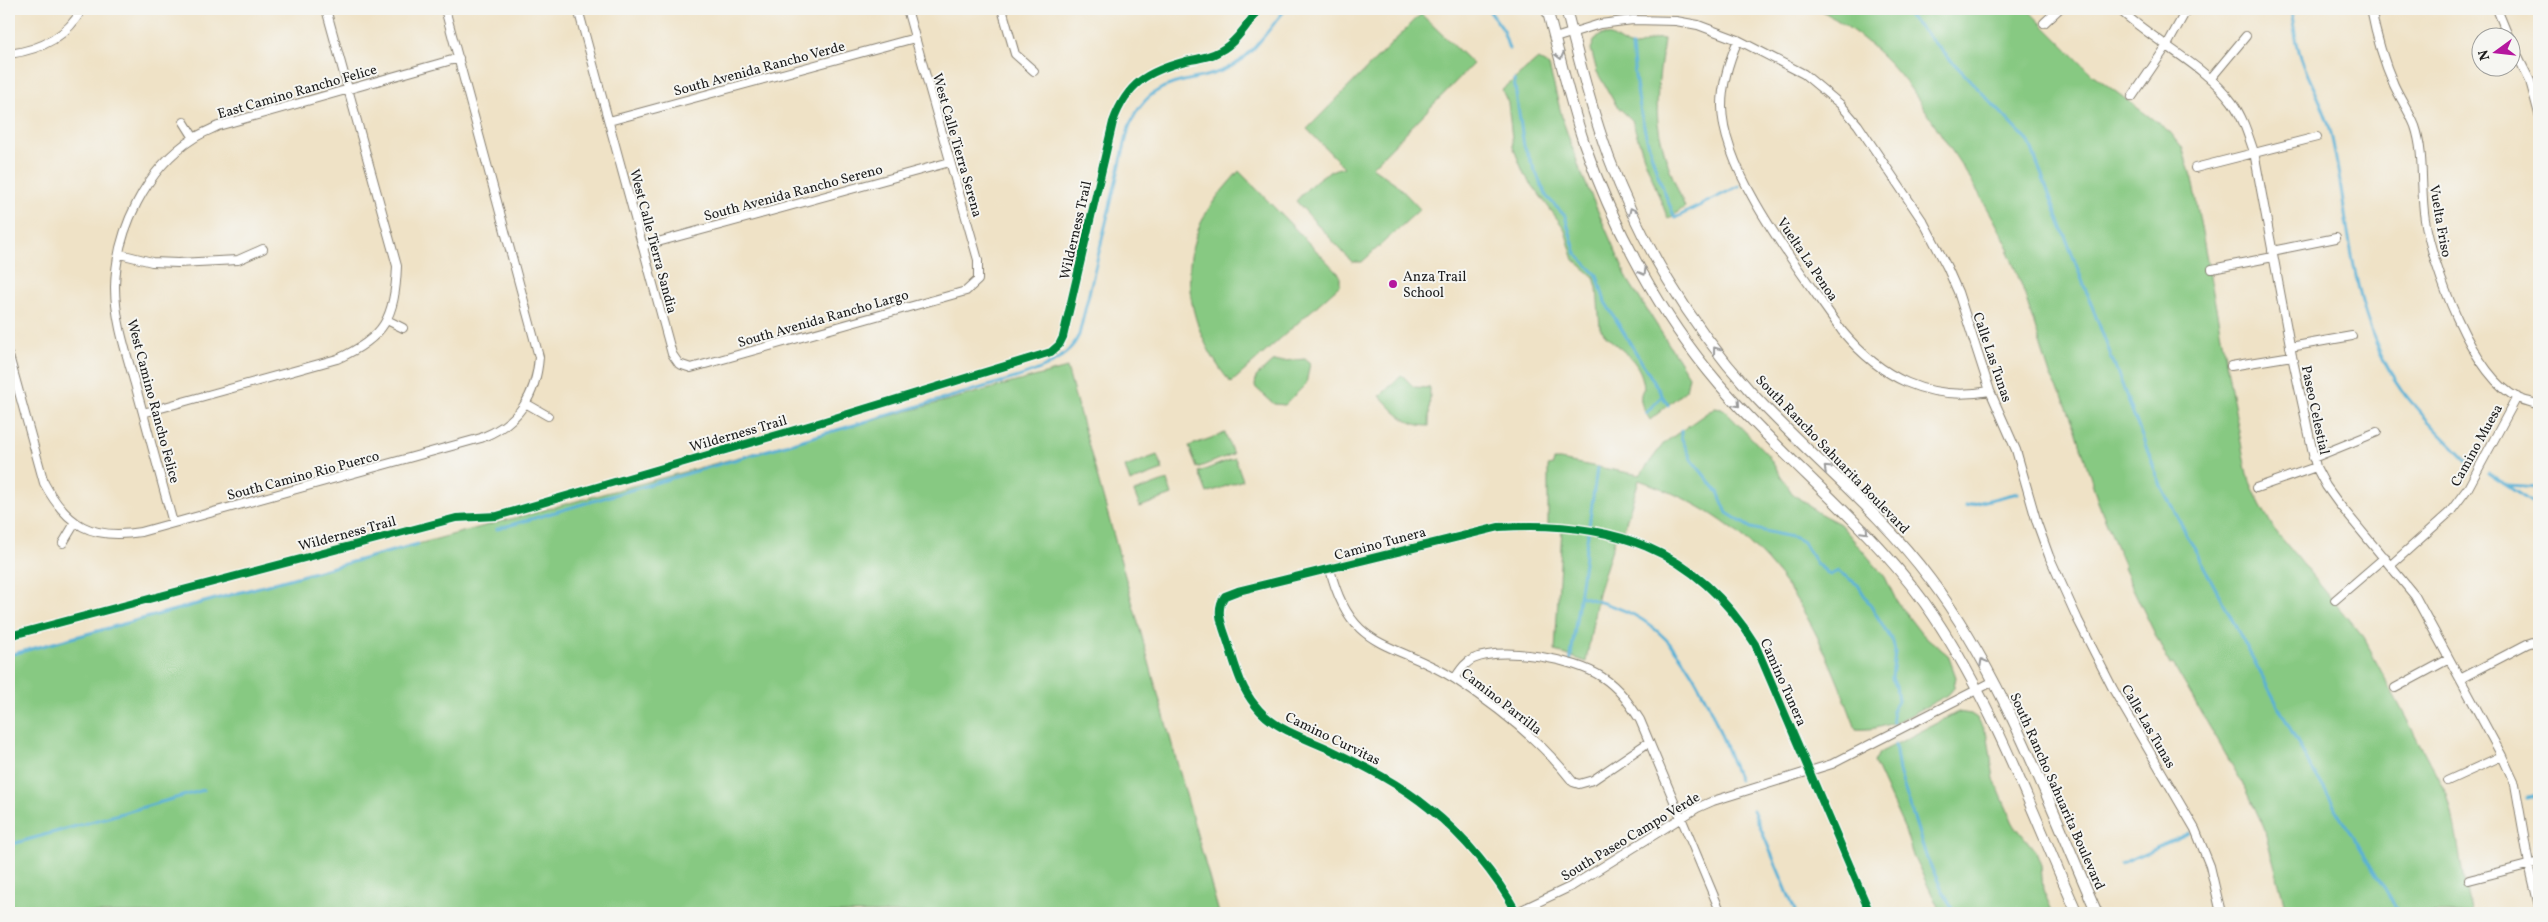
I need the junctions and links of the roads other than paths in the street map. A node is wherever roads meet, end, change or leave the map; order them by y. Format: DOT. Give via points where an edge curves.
graph roads {
  1 [pos="82,9"];
  2 [pos="326,9"];
  3 [pos="445,9"];
  4 [pos="578,9"];
  5 [pos="907,9"];
  6 [pos="1002,9"];
  7 [pos="1547,9"];
  8 [pos="1566,9"];
  9 [pos="2059,9"];
  10 [pos="2119,9"];
  11 [pos="2188,9"];
  12 [pos="2371,9"];
  13 [pos="2497,9"];
  14 [pos="2044,23"];
  15 [pos="2505,28"];
  16 [pos="1572,31"];
  17 [pos="2246,36"];
  18 [pos="915,38"];
  19 [pos="1555,38"];
  20 [pos="1738,40"];
  21 [pos="2166,47"];
  22 [pos="9,54"];
  23 [pos="458,58"];
  24 [pos="2520,60"];
  25 [pos="1034,71"];
  26 [pos="2211,78"];
  27 [pos="347,89"];
  28 [pos="2132,97"];
  29 [pos="2539,114"];
  30 [pos="609,121"];
  31 [pos="184,122"];
  32 [pos="2317,137"];
  33 [pos="194,138"];
  34 [pos="2254,152"];
  35 [pos="950,162"];
  36 [pos="2194,168"];
  37 [pos="2336,238"];
  38 [pos="643,246"];
  39 [pos="263,249"];
  40 [pos="120,254"];
  41 [pos="2273,254"];
  42 [pos="2212,269"];
  43 [pos="973,286"];
  44 [pos="387,320"];
  45 [pos="403,328"];
  46 [pos="2352,336"];
  47 [pos="2291,352"];
  48 [pos="9,356"];
  49 [pos="680,364"];
  50 [pos="2231,366"];
  51 [pos="1990,391"];
  52 [pos="2517,397"];
  53 [pos="526,404"];
  54 [pos="2539,405"];
  55 [pos="143,413"];
  56 [pos="548,416"];
  57 [pos="2377,432"];
  58 [pos="2313,458"];
  59 [pos="2316,467"];
  60 [pos="2256,488"];
  61 [pos="75,523"];
  62 [pos="173,523"];
  63 [pos="63,543"];
  64 [pos="2385,557"];
  65 [pos="2391,565"];
  66 [pos="1330,569"];
  67 [pos="2335,600"];
  68 [pos="1220,602"];
  69 [pos="2539,640"];
  70 [pos="2449,659"];
  71 [pos="1454,678"];
  72 [pos="2460,679"];
  73 [pos="1994,681"];
  74 [pos="2395,688"];
  75 [pos="1979,690"];
  76 [pos="1649,742"];
  77 [pos="2502,756"];
  78 [pos="1810,772"];
  79 [pos="2447,781"];
  80 [pos="1680,818"];
  81 [pos="2539,862"];
  82 [pos="2528,864"];
  83 [pos="2469,880"];
  84 [pos="2539,906"];
  85 [pos="1718,912"];
  86 [pos="1516,913"];
  87 [pos="1870,913"];
  88 [pos="2077,913"];
  89 [pos="2098,913"];
  90 [pos="2221,913"];
  1 -- 22 [label="street" via="62,33 44,45"];
  2 -- 27 [label="street"];
  3 -- 23 [label="street, South Camino Rio Puerco"];
  4 -- 30 [label="street, West Calle Tierra Sandia"];
  5 -- 18 [label="street, West Calle Tierra Serena"];
  6 -- 25 [label="street" via="1015,54"];
  7 -- 19 [label="street"];
  8 -- 16 [label="street, South Rancho Sahuarita Boulevard"];
  9 -- 14 [label="street"];
  10 -- 21 [label="street, Paseo Celestial"];
  11 -- 21 [label="street"];
  12 -- 52 [label="street, Vuelta Friso" via="2378,42 2419,144 2425,220 2437,268 2456,317 2480,359 2499,383"];
  13 -- 15 [label="street"];
  16 -- 19 [label="street, Calle Las Tunas"];
  16 -- 20 [label="street, Calle Las Tunas" via="1600,24 1658,20 1698,25"];
  73 -- 16 [label="street, South Rancho Sahuarita Boulevard, one-way" via="1957,617 1905,548 1749,390 1689,312 1662,268 1615,174"];
  17 -- 26 [label="street"];
  18 -- 30 [label="street, South Avenida Rancho Verde"];
  18 -- 35 [label="street, West Calle Tierra Serena"];
  19 -- 75 [label="street, one-way" via="1580,128 1599,181 1631,250 1660,301 1724,390 1891,560 1947,636"];
  20 -- 51 [label="street, Calle Las Tunas" via="1804,74 1840,104 1858,125 1936,245 1958,292"];
  20 -- 51 [label="street, Vuelta La Penoa" via="1722,91 1727,140 1759,209 1842,331 1867,358 1911,384 1953,395"];
  21 -- 26 [label="street, Paseo Celestial"];
  21 -- 28 [label="street"];
  23 -- 27 [label="street, East Camino Rancho Felice"];
  23 -- 53 [label="street, South Camino Rio Puerco" via="539,357 538,375"];
  24 -- 29 [label="street" via="2530,80"];
  26 -- 34 [label="street, Paseo Celestial" via="2244,122"];
  27 -- 33 [label="street, East Camino Rancho Felice" via="247,116"];
  27 -- 44 [label="street" via="397,266 396,296"];
  30 -- 38 [label="street, West Calle Tierra Sandia"];
  31 -- 33 [label="street"];
  32 -- 34 [label="street"];
  33 -- 40 [label="street, East Camino Rancho Felice" via="148,184 130,215"];
  34 -- 36 [label="street"];
  34 -- 41 [label="street, Paseo Celestial"];
  35 -- 38 [label="street, South Avenida Rancho Sereno"];
  35 -- 43 [label="street, West Calle Tierra Serena" via="978,260 978,280"];
  37 -- 41 [label="street"];
  38 -- 49 [label="street, West Calle Tierra Sandia" via="672,354"];
  39 -- 40 [label="street" via="238,260 178,263 152,262"];
  40 -- 55 [label="street, West Camino Rancho Felice" via="115,287 120,327"];
  41 -- 42 [label="street"];
  41 -- 47 [label="street, Paseo Celestial"];
  43 -- 49 [label="street, South Avenida Rancho Largo" via="966,291 691,368"];
  44 -- 45 [label="street"];
  44 -- 55 [label="street" via="373,339 337,359"];
  46 -- 47 [label="street"];
  47 -- 50 [label="street"];
  47 -- 58 [label="street, Paseo Celestial"];
  48 -- 61 [label="street" via="44,483 53,500"];
  51 -- 90 [label="street, Calle Las Tunas" via="2016,450 2037,523 2067,596 2113,689 2195,829 2210,866"];
  52 -- 54 [label="street, Vuelta Friso"];
  52 -- 65 [label="street, Camino Muesa" via="2468,488 2450,512"];
  53 -- 56 [label="street"];
  53 -- 62 [label="street, South Camino Rio Puerco" via="508,424 481,438"];
  55 -- 62 [label="street, West Camino Rancho Felice"];
  57 -- 58 [label="street"];
  58 -- 59 [label="street, Paseo Celestial"];
  59 -- 60 [label="street"];
  59 -- 64 [label="street, Paseo Celestial" via="2339,504"];
  61 -- 62 [label="street, South Camino Rio Puerco" via="90,531 120,535"];
  61 -- 63 [label="street"];
  64 -- 65 [label="street, Paseo Celestial"];
  64 -- 67 [label="street"];
  65 -- 70 [label="street, Paseo Celestial" via="2416,596"];
  66 -- 68 [label="street, Camino Tunera" via="1238,591 1225,596"];
  66 -- 71 [label="street, Camino Parrilla" via="1338,599 1360,629"];
  66 -- 78 [label="street, Camino Tunera" via="1471,532 1520,526 1585,529 1650,548 1692,572 1727,603 1740,620 1767,671"];
  68 -- 86 [label="street, Camino Curvitas" via="1221,621 1242,685 1255,706 1289,732 1378,773 1430,809 1480,859 1507,894"];
  69 -- 72 [label="street"];
  70 -- 72 [label="street, Paseo Celestial"];
  70 -- 74 [label="street"];
  71 -- 76 [label="street" via="1465,664 1494,654 1528,655 1592,671 1613,684 1627,699"];
  71 -- 76 [label="street, Camino Parrilla" via="1511,721 1573,782 1579,784 1593,780"];
  72 -- 77 [label="street, Paseo Celestial"];
  73 -- 75 [label="street, South Paseo Campo Verde"];
  73 -- 89 [label="street, South Rancho Sahuarita Boulevard"];
  75 -- 78 [label="street, South Paseo Campo Verde" via="1855,754"];
  75 -- 88 [label="street"];
  76 -- 80 [label="street"];
  77 -- 79 [label="street"];
  77 -- 82 [label="street, Paseo Celestial" via="2515,784"];
  78 -- 80 [label="street, South Paseo Campo Verde" via="1713,801"];
  78 -- 87 [label="street, Camino Tunera"];
  80 -- 85 [label="street"];
  80 -- 86 [label="street, South Paseo Campo Verde" via="1572,886"];
  81 -- 82 [label="street"];
  82 -- 83 [label="street"];
  82 -- 84 [label="street, Paseo Celestial"];
}
